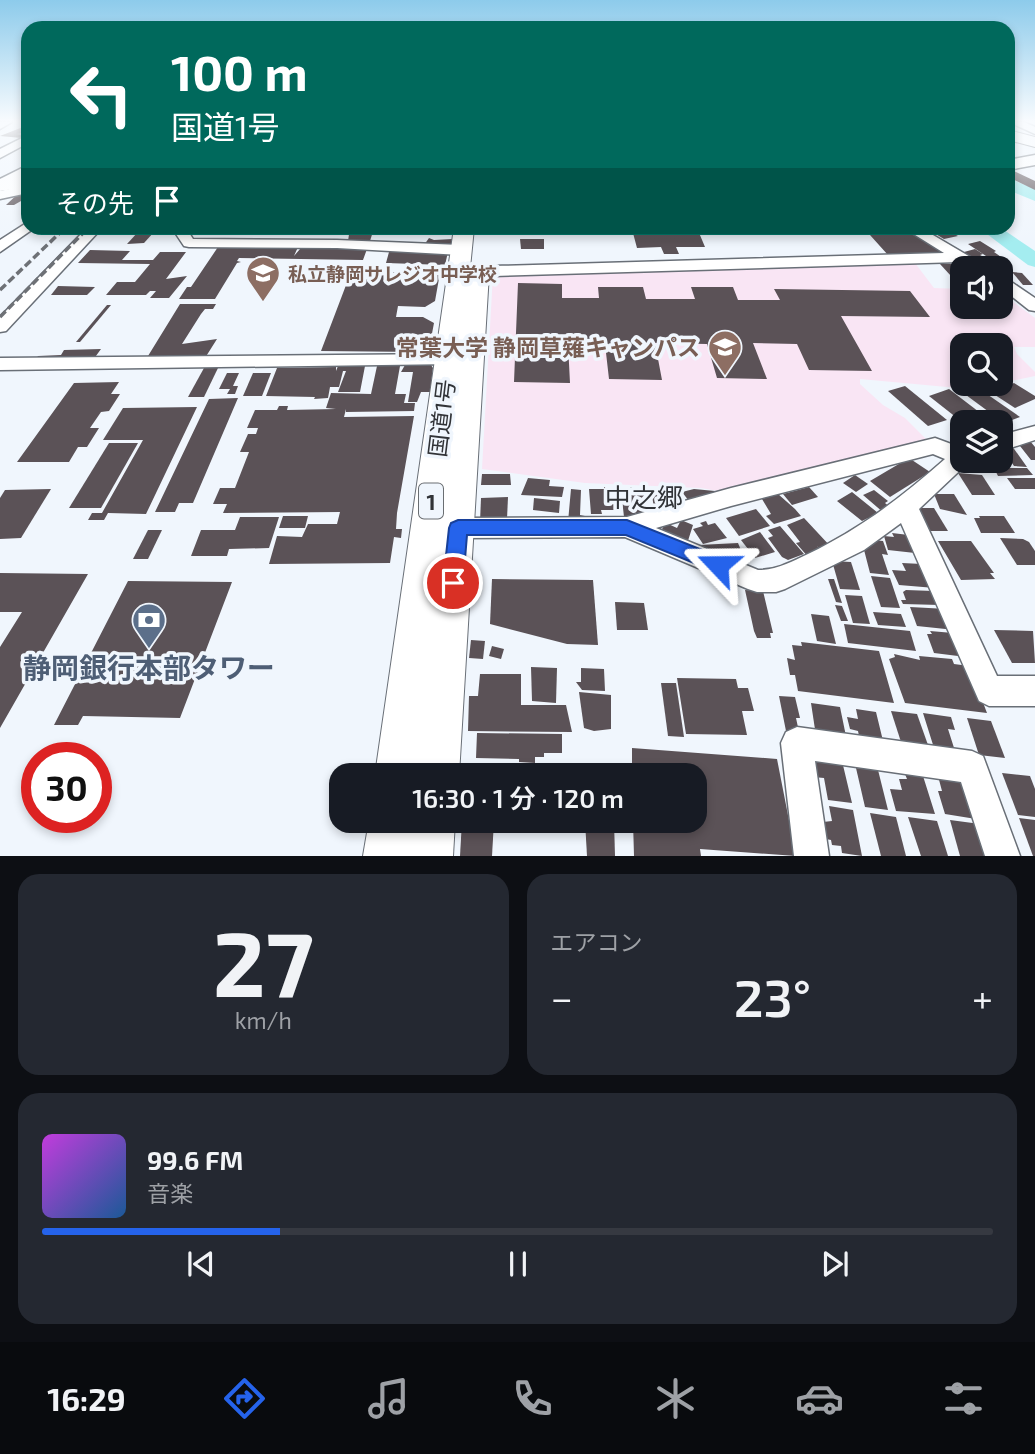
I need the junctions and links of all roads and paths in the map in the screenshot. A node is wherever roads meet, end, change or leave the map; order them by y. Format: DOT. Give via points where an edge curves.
graph roads {
  1 [pos="21,174"];
  2 [pos="21,183"];
  3 [pos="1,187"];
  4 [pos="21,188"];
  5 [pos="21,231"];
  6 [pos="88,235"];
  7 [pos="187,235"];
  8 [pos="340,235"];
  9 [pos="924,235"];
  10 [pos="337,244"];
  11 [pos="0,247"];
  12 [pos="468,250"];
  13 [pos="961,256"];
  14 [pos="950,257"];
  15 [pos="1013,289"];
  16 [pos="1035,306"];
  17 [pos="0,327"];
  18 [pos="448,360"];
  19 [pos="0,364"];
  20 [pos="1035,433"];
  21 [pos="1013,439"];
  22 [pos="950,452"];
  23 [pos="950,468"];
  24 [pos="906,507"];
  25 [pos="627,527"];
  26 [pos="458,528"];
  27 [pos="1035,691"];
  28 [pos="399,763"];
  29 [pos="437,763"];
  30 [pos="391,833"];
  31 [pos="431,833"];
  32 [pos="388,856"];
  33 [pos="428,856"];
  34 [pos="812,856"];
  35 [pos="1003,856"];
  1 -- 3 [label="street"];
  2 -- 3 [label="main road"];
  3 -- 4 [label="street"];
  5 -- 11 [label="street"];
  6 -- 17 [label="street"];
  7 -- 10 [label="street" via="189,243"];
  8 -- 10 [label="street"];
  9 -- 13 [label="street"];
  10 -- 12 [label="street"];
  12 -- 14 [label="street"];
  12 -- 18 [label="highway, 国道1号 / 1"];
  12 -- 26 [label="highway, 国道1号 / 1"];
  15 -- 16 [label="street"];
  18 -- 19 [label="street"];
  18 -- 28 [label="highway, 国道1号 / 1"];
  20 -- 21 [label="street"];
  22 -- 25 [label="street" via="935,446"];
  23 -- 24 [label="street"];
  24 -- 25 [label="street" via="855,543 776,581 757,581"];
  24 -- 27 [label="street" via="989,691"];
  25 -- 26 [label="street"];
  26 -- 29 [label="highway, 国道1号 / 1"];
  30 -- 32 [label="highway"];
  31 -- 33 [label="highway"];
  34 -- 35 [label="street" via="797,743 972,767"];
}
